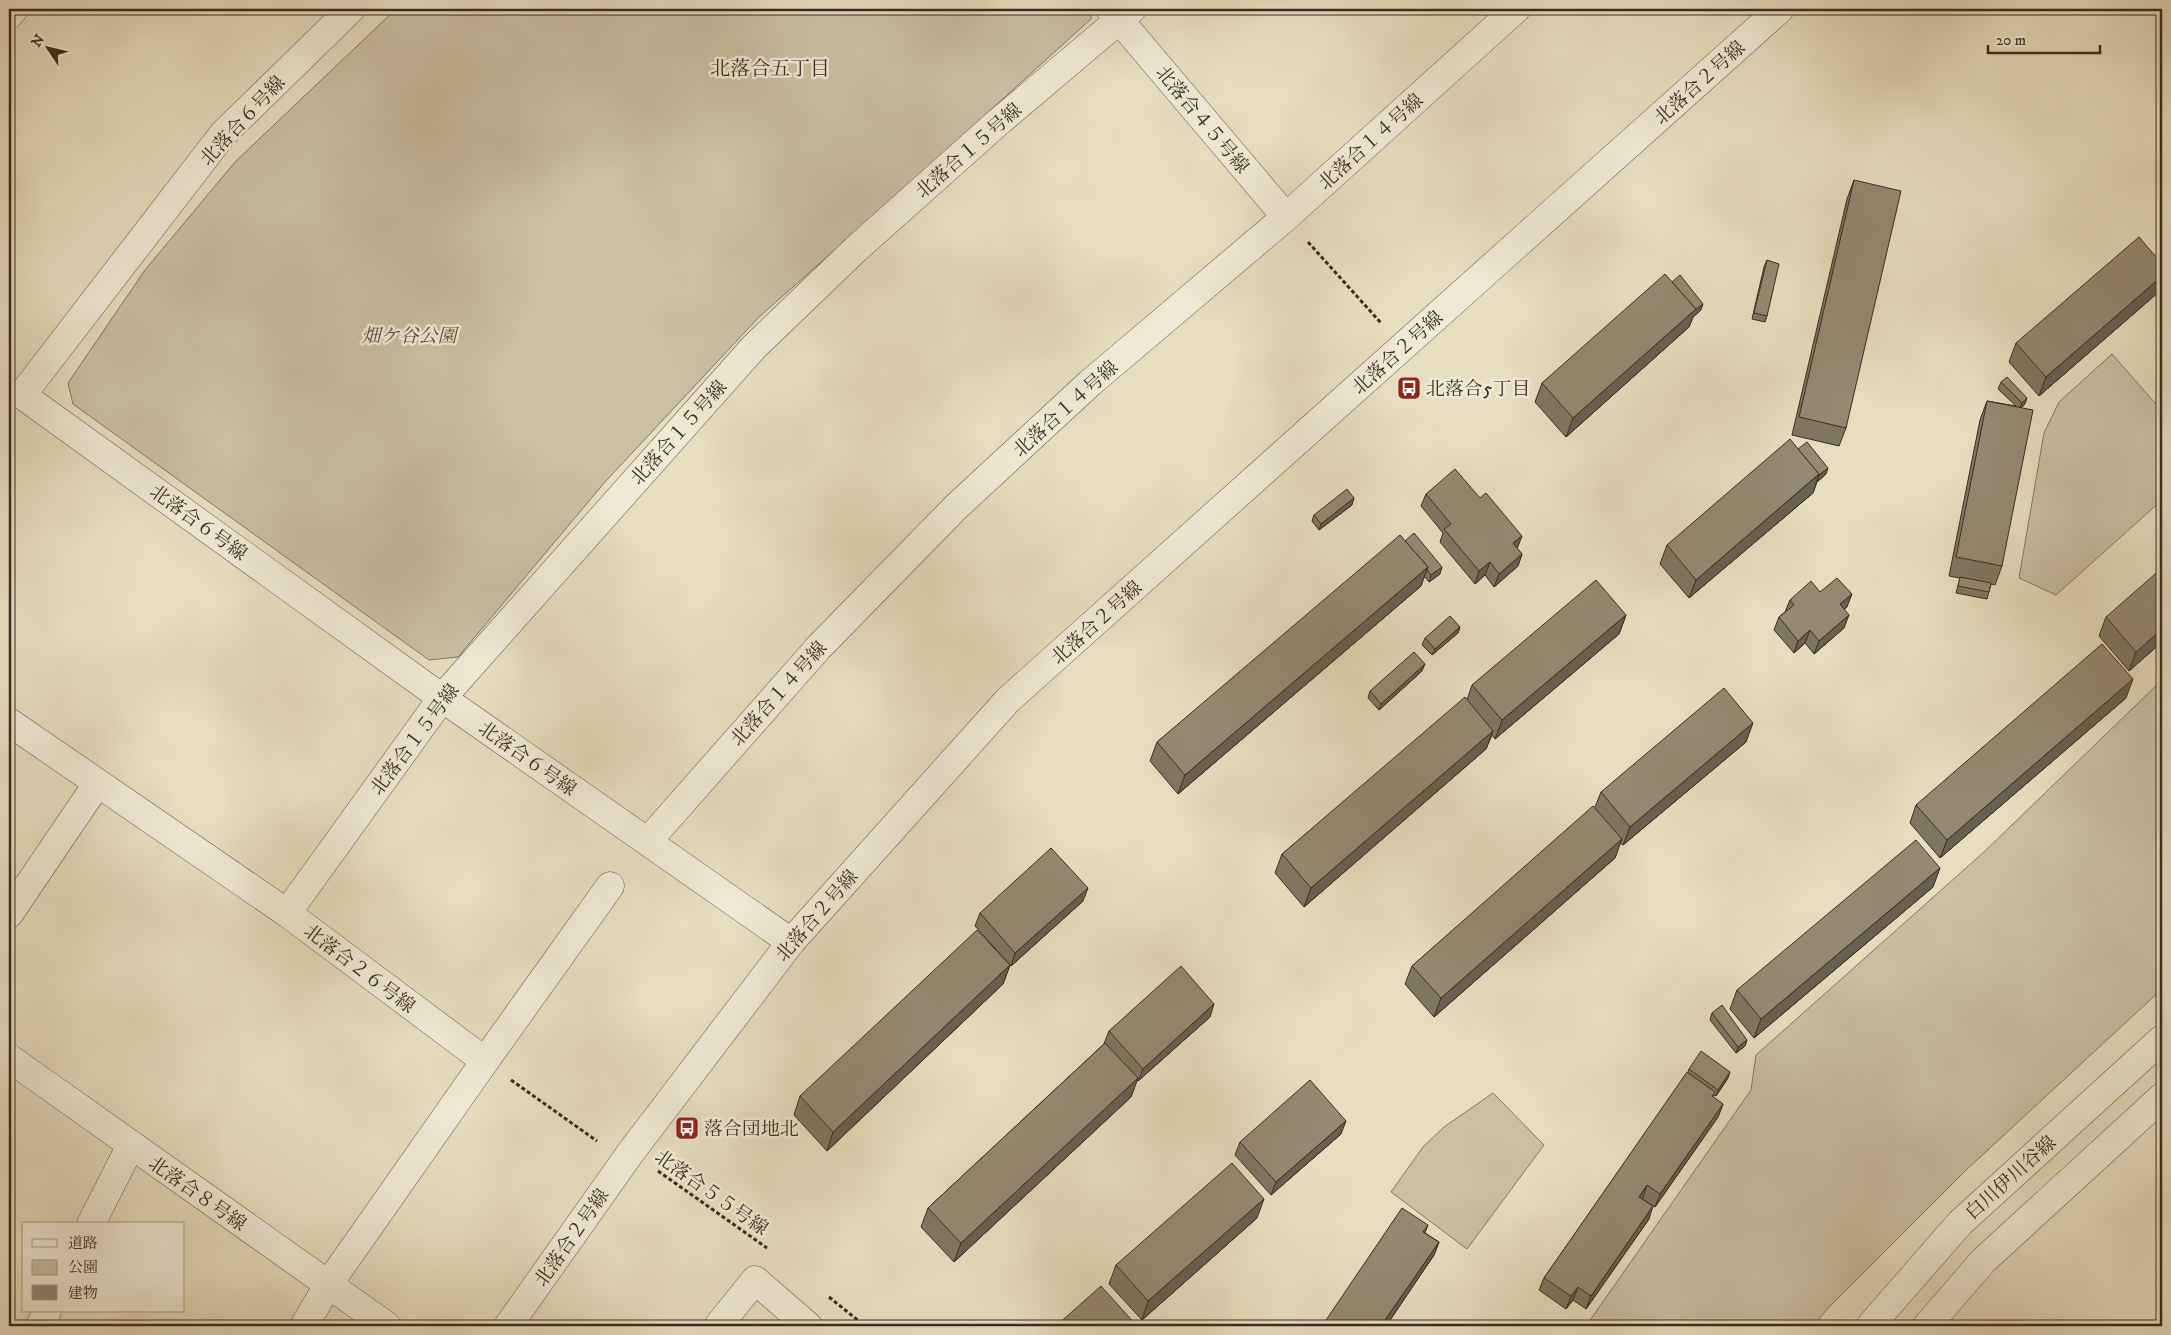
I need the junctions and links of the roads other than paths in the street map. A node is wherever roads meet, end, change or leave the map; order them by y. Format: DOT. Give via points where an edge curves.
graph roads {
  1 [pos="14,9"];
  2 [pos="351,9"];
  3 [pos="1516,9"];
  4 [pos="1780,9"];
  5 [pos="1121,12"];
  6 [pos="9,15"];
  7 [pos="1286,218"];
  8 [pos="15,391"];
  9 [pos="442,698"];
  10 [pos="9,722"];
  11 [pos="97,784"];
  12 [pos="648,841"];
  13 [pos="610,886"];
  14 [pos="287,913"];
  15 [pos="9,914"];
  16 [pos="791,942"];
  17 [pos="2162,1039"];
  18 [pos="9,1058"];
  19 [pos="485,1061"];
  20 [pos="2162,1097"];
  21 [pos="131,1145"];
  22 [pos="92,1222"];
  23 [pos="328,1285"];
  24 [pos="47,1312"];
  25 [pos="40,1326"];
  26 [pos="304,1326"];
  27 [pos="387,1326"];
  28 [pos="508,1326"];
  29 [pos="718,1326"];
  30 [pos="808,1326"];
  31 [pos="1870,1326"];
  32 [pos="1927,1326"];
  1 -- 6 [label="street"];
  2 -- 8 [label="street, 北落合６号線" via="223,134"];
  3 -- 7 [label="street, 北落合１４号線"];
  4 -- 16 [label="street, 北落合２号線" via="1008,700"];
  5 -- 7 [label="street, 北落合４５号線"];
  5 -- 9 [label="street, 北落合１５号線" via="856,249 754,346"];
  7 -- 12 [label="street, 北落合１４号線" via="1090,383 956,507 819,646"];
  8 -- 9 [label="street, 北落合６号線"];
  9 -- 12 [label="street, 北落合６号線"];
  9 -- 14 [label="street, 北落合１５号線"];
  10 -- 11 [label="street, 北落合２６号線"];
  11 -- 14 [label="street, 北落合２６号線"];
  11 -- 15 [label="street"];
  12 -- 16 [label="street, 北落合６号線"];
  13 -- 19 [label="street"];
  14 -- 19 [label="street, 北落合２６号線"];
  16 -- 28 [label="street, 北落合２号線" via="628,1156"];
  17 -- 31 [label="street, 白川伊川谷線" via="1960,1223"];
  18 -- 21 [label="street, 北落合８号線"];
  19 -- 23 [label="street"];
  20 -- 32 [label="street" via="1983,1261"];
  21 -- 22 [label="street"];
  21 -- 23 [label="street, 北落合８号線"];
  23 -- 26 [label="street"];
  23 -- 27 [label="street, 北落合８号線"];
  24 -- 25 [label="street"];
  29 -- 30 [label="street" via="755,1280"];
}
